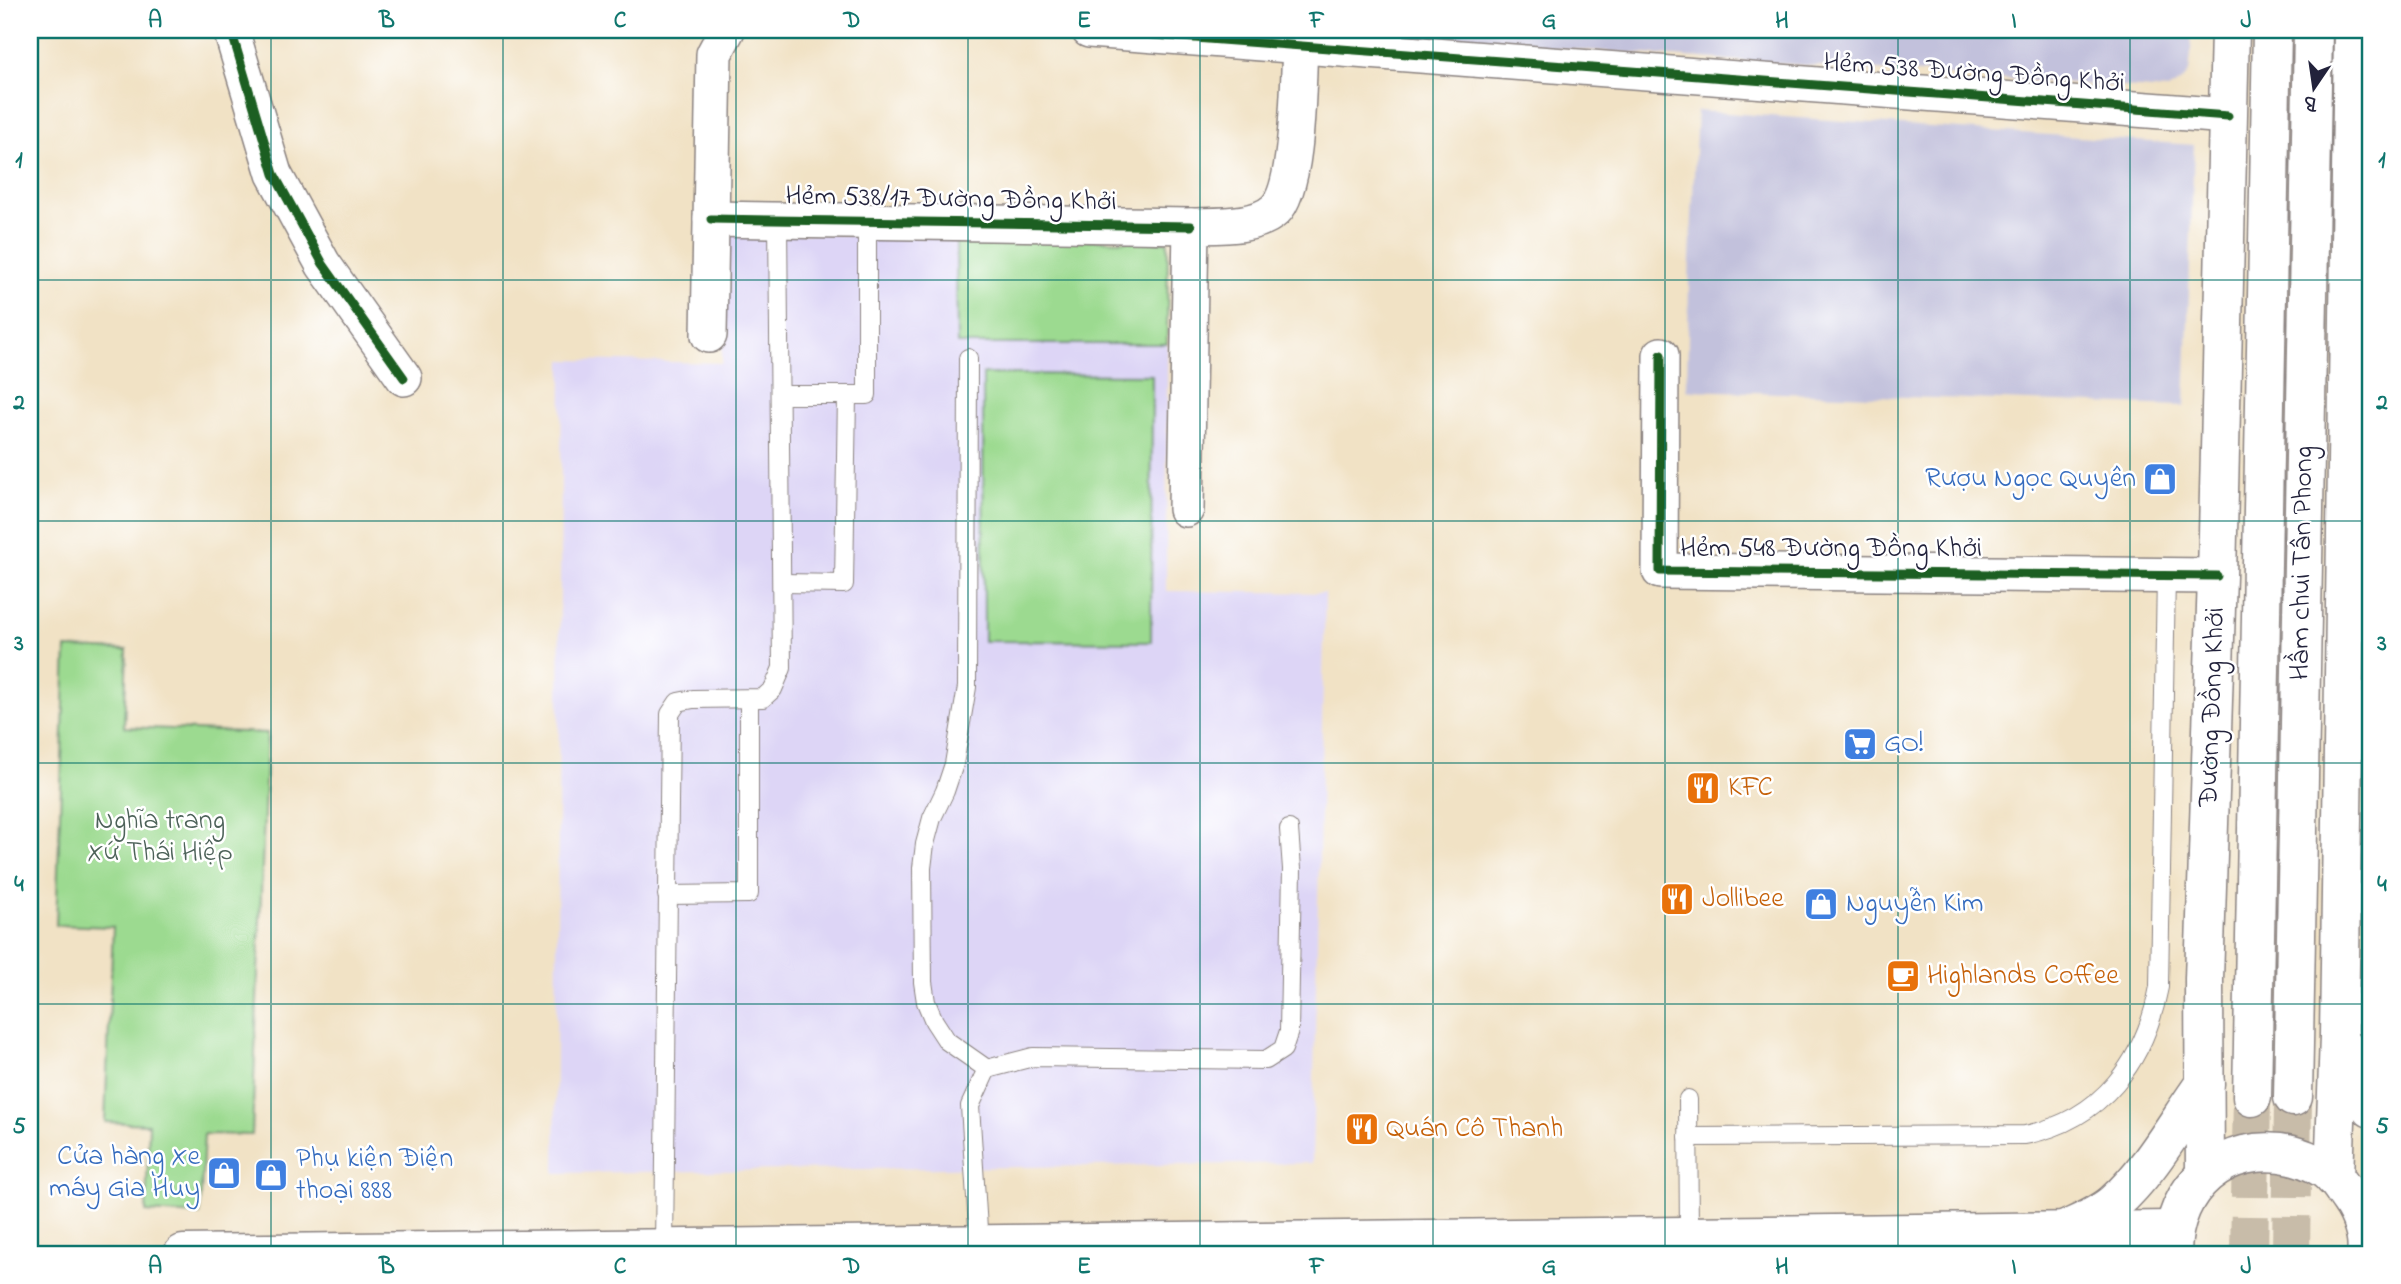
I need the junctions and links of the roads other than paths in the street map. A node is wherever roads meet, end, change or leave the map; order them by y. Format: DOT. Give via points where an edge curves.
graph roads {
  1 [pos="231,30"];
  2 [pos="727,30"];
  3 [pos="1089,30"];
  4 [pos="2230,30"];
  5 [pos="2272,30"];
  6 [pos="2313,30"];
  7 [pos="2353,30"];
  8 [pos="1300,44"];
  9 [pos="2228,116"];
  10 [pos="711,219"];
  11 [pos="778,220"];
  12 [pos="867,222"];
  13 [pos="1191,226"];
  14 [pos="709,335"];
  15 [pos="1661,355"];
  16 [pos="968,358"];
  17 [pos="404,378"];
  18 [pos="780,395"];
  19 [pos="847,396"];
  20 [pos="1186,509"];
  21 [pos="2166,575"];
  22 [pos="2217,576"];
  23 [pos="782,583"];
  24 [pos="749,699"];
  25 [pos="1289,829"];
  26 [pos="667,895"];
  27 [pos="2339,1036"];
  28 [pos="987,1069"];
  29 [pos="2205,1083"];
  30 [pos="2252,1097"];
  31 [pos="2293,1097"];
  32 [pos="1688,1100"];
  33 [pos="2371,1108"];
  34 [pos="1688,1137"];
  35 [pos="2205,1174"];
  36 [pos="2334,1178"];
  37 [pos="2365,1212"];
  38 [pos="2062,1232"];
  39 [pos="1689,1236"];
  40 [pos="2172,1242"];
  41 [pos="979,1244"];
  42 [pos="664,1247"];
  43 [pos="183,1254"];
  44 [pos="2367,1254"];
  1 -- 17 [label="street" via="274,174 323,264"];
  2 -- 10 [label="street" via="714,54"];
  3 -- 8 [label="street, Hẻm 538 Đường Đồng Khởi"];
  4 -- 9 [label="main road, Đường Đồng Khởi"];
  5 -- 30 [label="main road, Hầm chui Tân Phong"];
  6 -- 31 [label="main road, Hầm chui Tân Phong"];
  7 -- 27 [label="main road"];
  8 -- 9 [label="street, Hẻm 538 Đường Đồng Khởi"];
  8 -- 13 [label="street, Hẻm 538/17 Đường Đồng Khởi" via="1293,158 1288,187 1275,210 1247,224"];
  9 -- 22 [label="main road, Đường Đồng Khởi"];
  10 -- 11 [label="street, Hẻm 538/17 Đường Đồng Khởi"];
  10 -- 14 [label="street"];
  11 -- 12 [label="street, Hẻm 538/17 Đường Đồng Khởi"];
  11 -- 18 [label="lane"];
  12 -- 13 [label="street, Hẻm 538/17 Đường Đồng Khởi"];
  12 -- 19 [label="lane" via="867,395"];
  13 -- 20 [label="street"];
  15 -- 21 [label="street, Hẻm 548 Đường Đồng Khởi" via="1660,571 2076,585"];
  16 -- 28 [label="lane" via="967,687 954,764 925,844 923,982 926,1002 947,1041"];
  18 -- 19 [label="lane"];
  18 -- 23 [label="lane"];
  19 -- 23 [label="lane" via="844,584"];
  21 -- 22 [label="street, Hẻm 548 Đường Đồng Khởi"];
  21 -- 34 [label="lane" via="2159,987 2148,1030 2122,1076 2084,1112 2062,1125 2025,1135"];
  22 -- 29 [label="main road, Đường Đồng Khởi"];
  23 -- 24 [label="lane" via="782,668 774,689 762,698"];
  24 -- 26 [label="lane" via="693,699 678,702 670,714"];
  24 -- 26 [label="lane" via="749,894"];
  25 -- 28 [label="lane" via="1289,1031 1283,1049 1266,1060 1033,1057"];
  26 -- 42 [label="lane"];
  27 -- 33 [label="main road"];
  27 -- 36 [label="main road"];
  28 -- 41 [label="lane" via="970,1106"];
  29 -- 35 [label="main road, Đường Đồng Khởi"];
  29 -- 38 [label="main road" via="2150,1161 2114,1202"];
  32 -- 34 [label="lane"];
  34 -- 39 [label="lane"];
  35 -- 36 [label="main road" via="2230,1159 2279,1152 2302,1158"];
  35 -- 40 [label="main road" via="2178,1211"];
  36 -- 37 [label="main road"];
  37 -- 44 [label="main road"];
  38 -- 39 [label="main road"];
  38 -- 40 [label="main road"];
  39 -- 41 [label="main road"];
  41 -- 42 [label="main road"];
  42 -- 43 [label="main road"];
}
